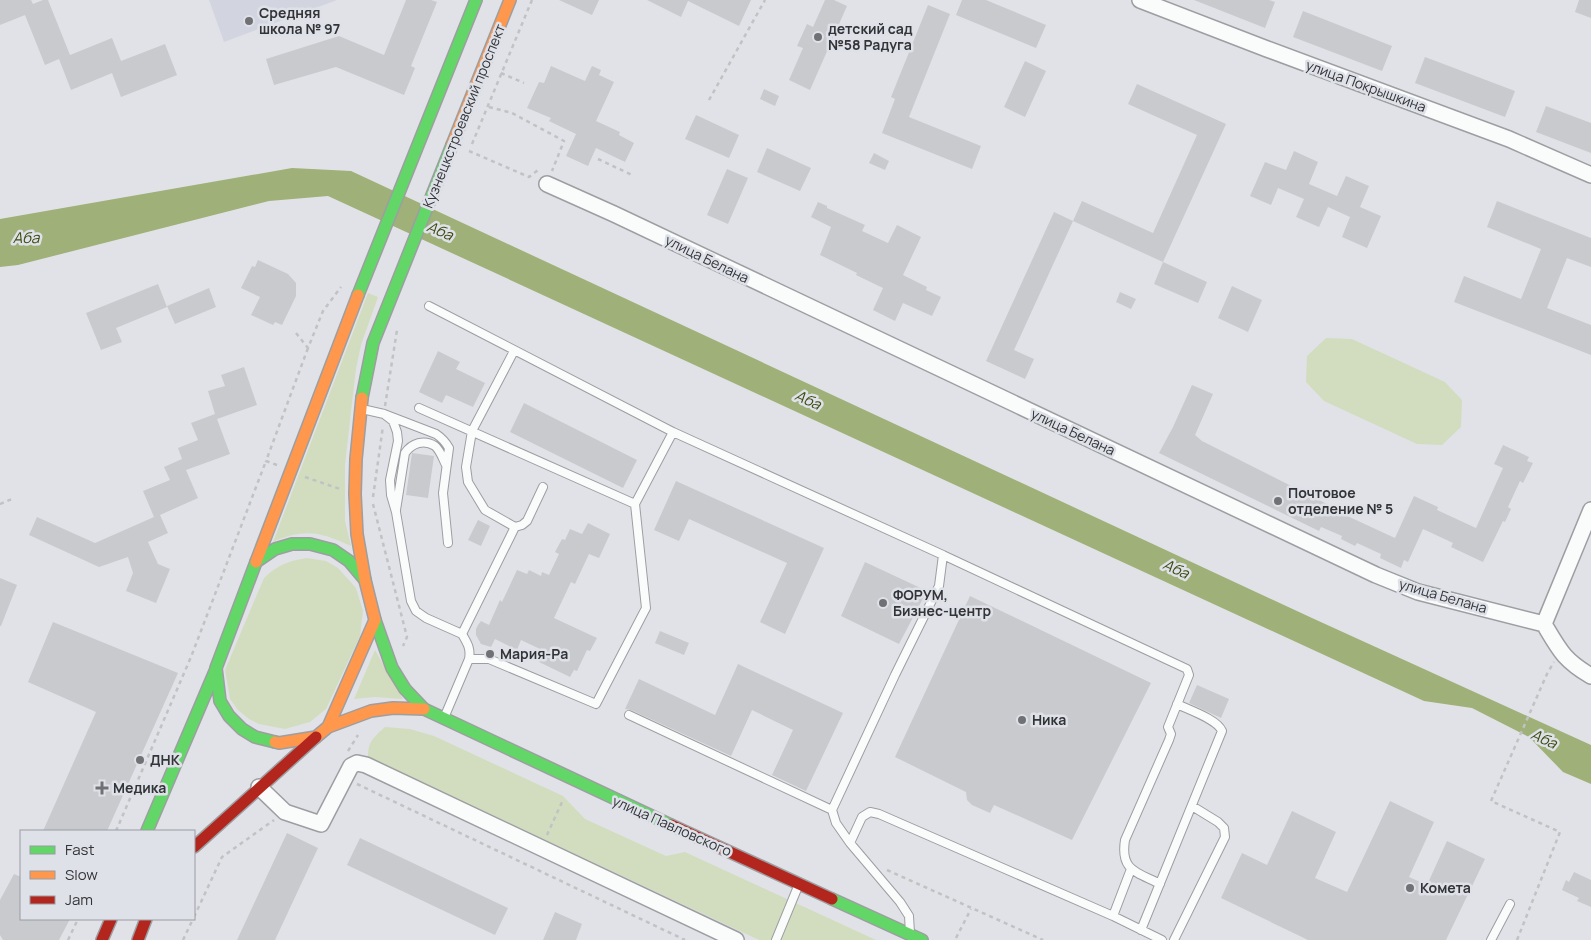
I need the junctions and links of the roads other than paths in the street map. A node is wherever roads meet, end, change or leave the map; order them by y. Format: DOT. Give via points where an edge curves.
graph roads {
  1 [pos="476,0"];
  2 [pos="510,0"];
  3 [pos="1140,0"];
  4 [pos="1591,175"];
  5 [pos="547,184"];
  6 [pos="428,306"];
  7 [pos="514,351"];
  8 [pos="419,408"];
  9 [pos="360,409"];
  10 [pos="384,414"];
  11 [pos="472,431"];
  12 [pos="673,432"];
  13 [pos="446,465"];
  14 [pos="543,487"];
  15 [pos="635,504"];
  16 [pos="1591,510"];
  17 [pos="396,512"];
  18 [pos="515,526"];
  19 [pos="448,543"];
  20 [pos="943,555"];
  21 [pos="256,562"];
  22 [pos="365,580"];
  23 [pos="376,620"];
  24 [pos="1544,624"];
  25 [pos="462,634"];
  26 [pos="469,658"];
  27 [pos="216,668"];
  28 [pos="1591,676"];
  29 [pos="1177,704"];
  30 [pos="424,709"];
  31 [pos="630,715"];
  32 [pos="444,718"];
  33 [pos="328,727"];
  34 [pos="316,736"];
  35 [pos="259,787"];
  36 [pos="1192,806"];
  37 [pos="832,810"];
  38 [pos="147,830"];
  39 [pos="850,843"];
  40 [pos="195,846"];
  41 [pos="1131,869"];
  42 [pos="799,884"];
  43 [pos="1160,884"];
  44 [pos="1510,904"];
  45 [pos="1113,916"];
  46 [pos="111,920"];
  47 [pos="146,920"];
  48 [pos="1141,930"];
  49 [pos="908,937"];
  50 [pos="102,940"];
  51 [pos="138,940"];
  52 [pos="736,940"];
  53 [pos="776,940"];
  54 [pos="922,940"];
  55 [pos="1162,940"];
  56 [pos="1174,940"];
  57 [pos="1491,940"];
  1 -- 21 [label="main road" via="370,262"];
  2 -- 9 [label="main road, Кузнецкстроевский проспект" via="372,343"];
  3 -- 4 [label="street, улица Покрышкина" via="1509,139"];
  5 -- 24 [label="street, улица Белана" via="1376,575 1418,592"];
  6 -- 7 [label="lane"];
  7 -- 11 [label="lane"];
  7 -- 12 [label="lane"];
  8 -- 11 [label="lane"];
  9 -- 10 [label="lane"];
  9 -- 22 [label="main road, Кузнецкстроевский проспект" via="355,494 357,534"];
  10 -- 13 [label="lane" via="442,438 448,448"];
  10 -- 17 [label="lane" via="393,421 397,432 390,480"];
  11 -- 15 [label="lane"];
  11 -- 18 [label="lane" via="466,467 468,482 485,510"];
  12 -- 15 [label="lane"];
  12 -- 20 [label="lane"];
  13 -- 17 [label="lane" via="435,446 426,443 410,446 405,453"];
  13 -- 19 [label="lane" via="443,493"];
  14 -- 18 [label="lane" via="527,521"];
  15 -- 26 [label="lane" via="646,608 596,704 489,659"];
  16 -- 24 [label="street"];
  17 -- 25 [label="lane" via="409,592 416,611"];
  18 -- 25 [label="lane"];
  20 -- 29 [label="lane" via="1184,667 1189,675"];
  20 -- 37 [label="lane" via="939,586"];
  21 -- 22 [label="main road" via="275,549 292,544 310,544 333,550 349,561"];
  21 -- 27 [label="main road"];
  22 -- 23 [label="main road"];
  23 -- 30 [label="main road, улица Павловского" via="392,668 405,689"];
  23 -- 33 [label="main road"];
  24 -- 28 [label="street" via="1564,656"];
  25 -- 26 [label="lane" via="469,645"];
  26 -- 32 [label="lane"];
  27 -- 34 [label="main road" via="220,701 242,729 255,737 279,744"];
  27 -- 38 [label="main road"];
  29 -- 36 [label="lane" via="1220,726 1222,731"];
  29 -- 41 [label="lane" via="1168,727 1169,740 1125,840 1123,853"];
  30 -- 32 [label="main road, улица Павловского"];
  30 -- 33 [label="main road, улица Павловского" via="371,711"];
  31 -- 37 [label="lane"];
  32 -- 42 [label="main road, улица Павловского"];
  33 -- 34 [label="main road"];
  34 -- 35 [label="main road"];
  35 -- 40 [label="main road"];
  35 -- 52 [label="street" via="286,812 321,824 351,766 357,763 366,765"];
  36 -- 43 [label="lane"];
  36 -- 56 [label="lane" via="1218,822 1224,828 1225,837"];
  37 -- 39 [label="lane" via="836,823"];
  39 -- 45 [label="lane" via="862,817 870,812 879,814"];
  39 -- 49 [label="lane" via="909,916"];
  41 -- 43 [label="lane"];
  41 -- 45 [label="lane"];
  42 -- 49 [label="main road, улица Павловского"];
  42 -- 53 [label="lane"];
  43 -- 48 [label="lane"];
  44 -- 57 [label="lane"];
  45 -- 48 [label="lane"];
  46 -- 50 [label="main road"];
  47 -- 51 [label="main road"];
  48 -- 55 [label="lane"];
  49 -- 54 [label="main road, улица Павловского"];
}
